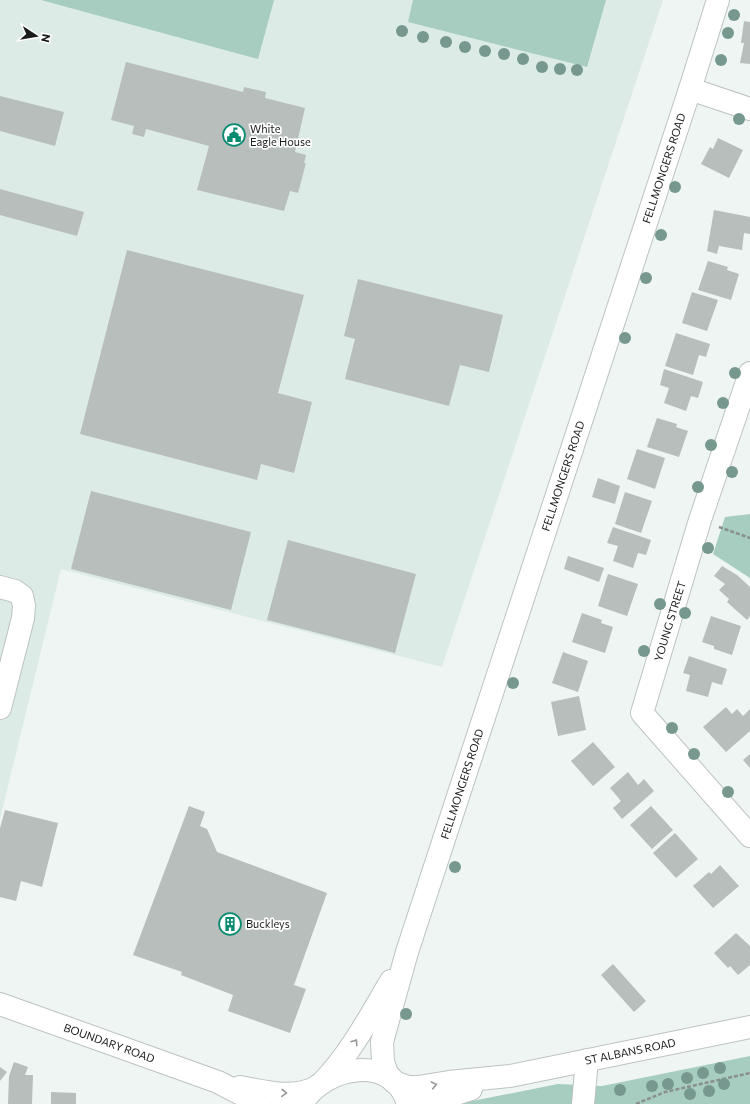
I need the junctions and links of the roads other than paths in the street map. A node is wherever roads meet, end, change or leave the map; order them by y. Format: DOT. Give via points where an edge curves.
graph roads {
  1 [pos="718,0"];
  2 [pos="690,89"];
  3 [pos="750,109"];
  4 [pos="750,373"];
  5 [pos="0,587"];
  6 [pos="4,677"];
  7 [pos="0,708"];
  8 [pos="750,836"];
  9 [pos="407,952"];
  10 [pos="0,1004"];
  11 [pos="750,1027"];
  12 [pos="587,1060"];
  13 [pos="510,1076"];
  14 [pos="218,1082"];
  15 [pos="394,1082"];
  16 [pos="313,1092"];
  17 [pos="260,1104"];
  18 [pos="408,1104"];
  19 [pos="425,1104"];
  20 [pos="583,1104"];
  1 -- 2 [label="street, FELLMONGERS ROAD"];
  2 -- 3 [label="street"];
  2 -- 9 [label="street, FELLMONGERS ROAD"];
  4 -- 8 [label="street, YOUNG STREET" via="700,520 642,713"];
  5 -- 6 [label="street" via="22,596 24,606 23,618"];
  6 -- 7 [label="street"];
  9 -- 15 [label="street, FELLMONGERS ROAD" via="382,1042 383,1062"];
  16 -- 9 [label="street, FELLMONGERS ROAD, one-way" via="336,1068 358,1037"];
  10 -- 14 [label="street, BOUNDARY ROAD"];
  11 -- 12 [label="street, ST ALBANS ROAD"];
  12 -- 13 [label="street, ST ALBANS ROAD"];
  12 -- 20 [label="street"];
  15 -- 13 [label="street, ST ALBANS ROAD, one-way" via="408,1087 418,1087"];
  13 -- 19 [label="street, ST ALBANS ROAD"];
  14 -- 16 [label="street, BOUNDARY ROAD, one-way" via="281,1093"];
  14 -- 17 [label="street, BOUNDARY ROAD"];
  15 -- 16 [label="street, BOUNDARY ROAD" via="378,1072 358,1070 338,1073"];
  15 -- 18 [label="street, FELLMONGERS ROAD" via="404,1092"];
}
